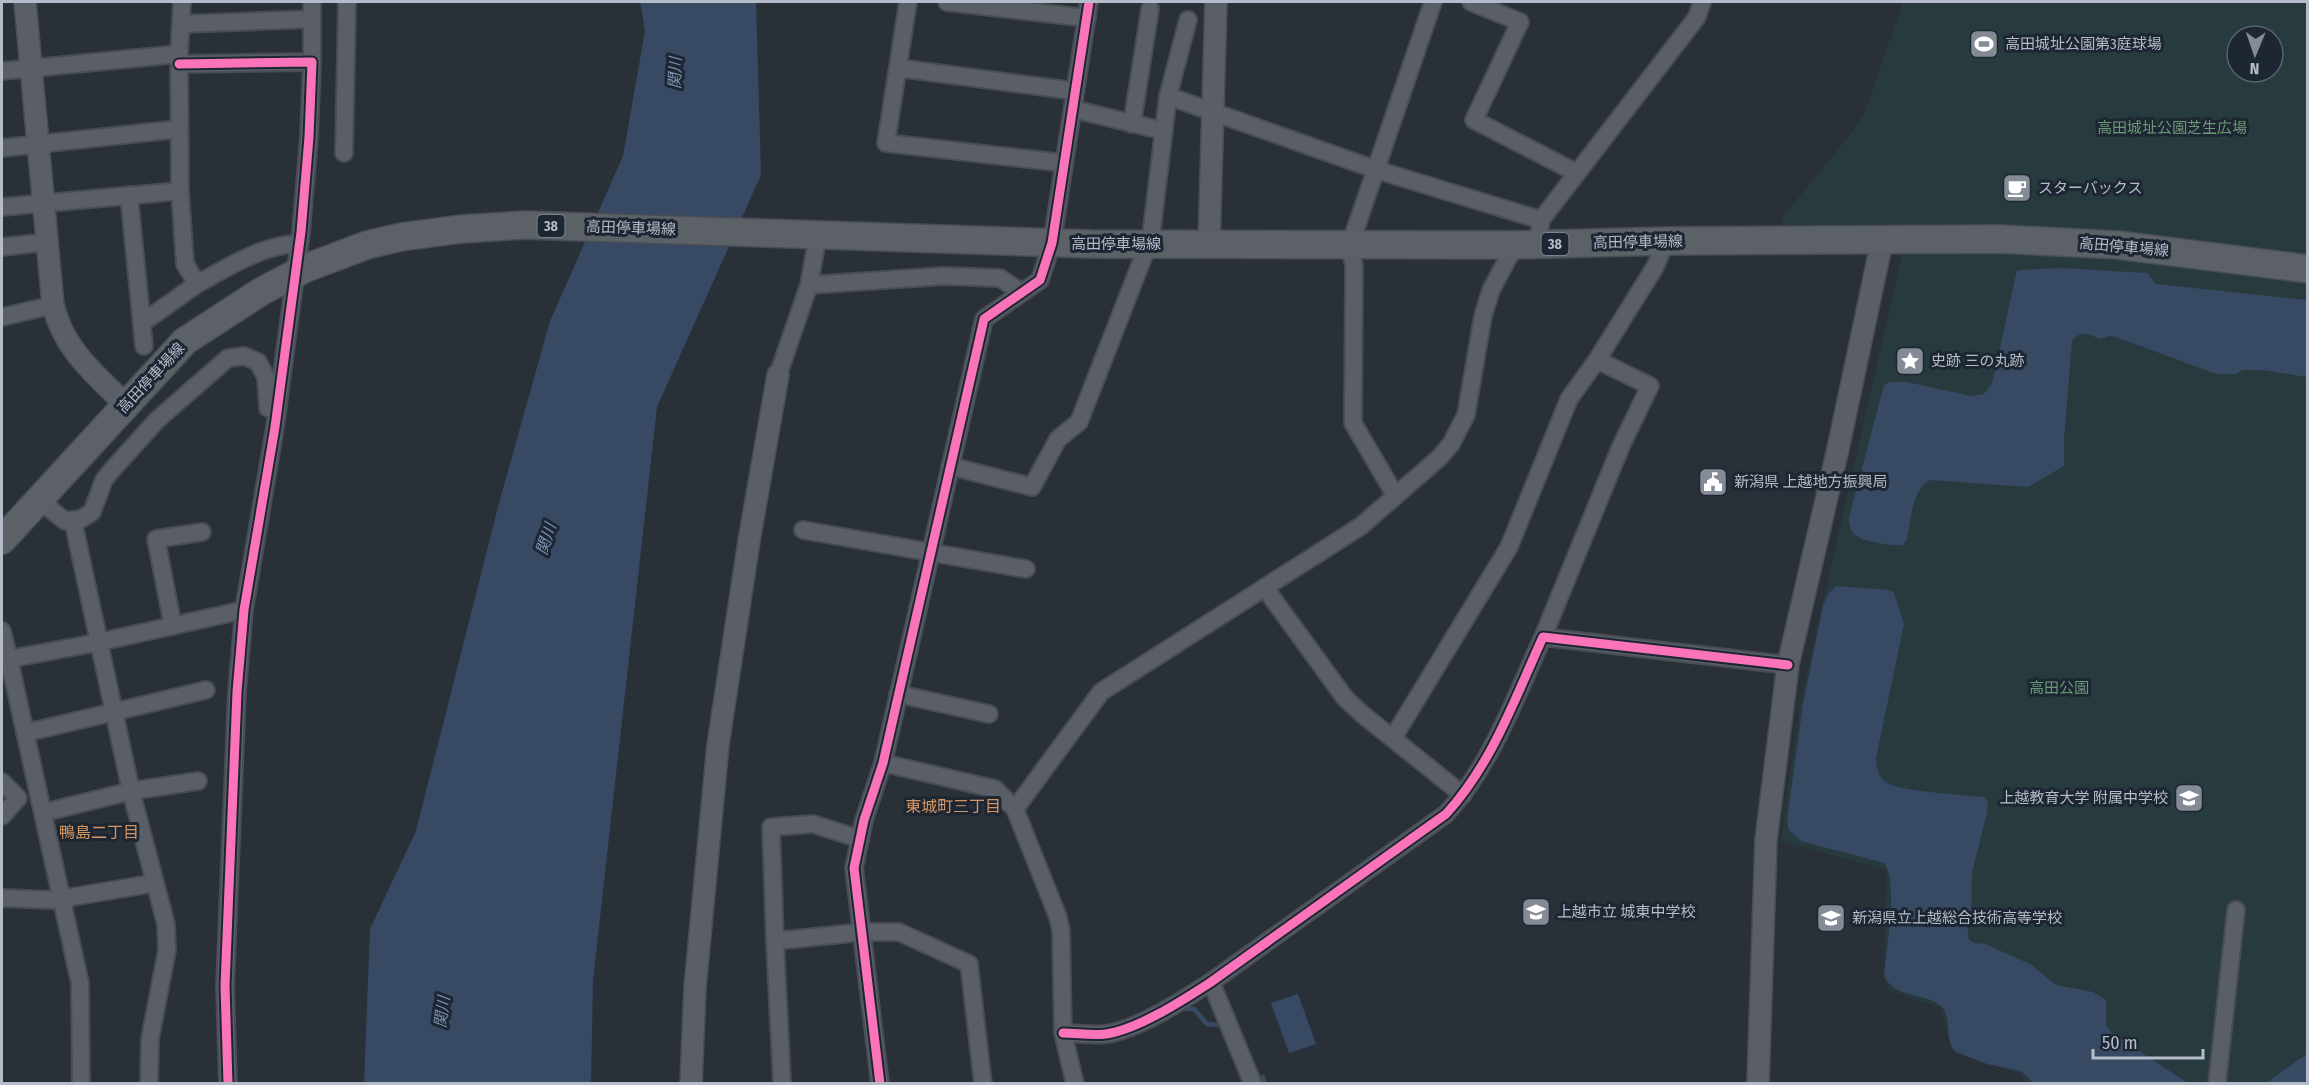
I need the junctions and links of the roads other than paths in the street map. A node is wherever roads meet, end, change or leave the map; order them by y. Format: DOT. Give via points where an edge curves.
graph roads {
  1 [pos="26,2"];
  2 [pos="182,2"];
  3 [pos="312,2"];
  4 [pos="347,2"];
  5 [pos="908,2"];
  6 [pos="947,2"];
  7 [pos="1216,2"];
  8 [pos="1433,2"];
  9 [pos="1471,2"];
  10 [pos="1702,2"];
  11 [pos="1150,9"];
  12 [pos="1088,10"];
  13 [pos="312,19"];
  14 [pos="1188,20"];
  15 [pos="181,24"];
  16 [pos="179,59"];
  17 [pos="312,62"];
  18 [pos="32,68"];
  19 [pos="898,68"];
  20 [pos="2,71"];
  21 [pos="1076,91"];
  22 [pos="1168,96"];
  23 [pos="1073,109"];
  24 [pos="1212,111"];
  25 [pos="1132,124"];
  26 [pos="179,129"];
  27 [pos="1164,132"];
  28 [pos="39,145"];
  29 [pos="2,148"];
  30 [pos="344,153"];
  31 [pos="1064,163"];
  32 [pos="1377,170"];
  33 [pos="1577,173"];
  34 [pos="180,190"];
  35 [pos="129,195"];
  36 [pos="45,201"];
  37 [pos="2,207"];
  38 [pos="809,235"];
  39 [pos="1531,237"];
  40 [pos="1882,240"];
  41 [pos="1666,241"];
  42 [pos="47,242"];
  43 [pos="1052,243"];
  44 [pos="1150,244"];
  45 [pos="1209,244"];
  46 [pos="1350,244"];
  47 [pos="2,247"];
  48 [pos="300,262"];
  49 [pos="2307,269"];
  50 [pos="196,284"];
  51 [pos="809,285"];
  52 [pos="1021,291"];
  53 [pos="53,305"];
  54 [pos="2,317"];
  55 [pos="142,323"];
  56 [pos="144,346"];
  57 [pos="1597,360"];
  58 [pos="778,375"];
  59 [pos="126,405"];
  60 [pos="274,427"];
  61 [pos="950,466"];
  62 [pos="1395,495"];
  63 [pos="38,499"];
  64 [pos="73,521"];
  65 [pos="5,527"];
  66 [pos="803,530"];
  67 [pos="202,532"];
  68 [pos="930,554"];
  69 [pos="1026,569"];
  70 [pos="1265,588"];
  71 [pos="244,610"];
  72 [pos="173,626"];
  73 [pos="2,631"];
  74 [pos="1543,637"];
  75 [pos="100,642"];
  76 [pos="9,659"];
  77 [pos="1788,665"];
  78 [pos="206,690"];
  79 [pos="898,694"];
  80 [pos="115,713"];
  81 [pos="989,714"];
  82 [pos="25,733"];
  83 [pos="1393,738"];
  84 [pos="883,763"];
  85 [pos="198,781"];
  86 [pos="2,782"];
  87 [pos="131,791"];
  88 [pos="1463,795"];
  89 [pos="1015,809"];
  90 [pos="54,810"];
  91 [pos="2,816"];
  92 [pos="860,839"];
  93 [pos="155,883"];
  94 [pos="2,898"];
  95 [pos="61,899"];
  96 [pos="2236,910"];
  97 [pos="863,932"];
  98 [pos="775,941"];
  99 [pos="1211,982"];
  100 [pos="1063,1033"];
  101 [pos="81,1083"];
  102 [pos="149,1083"];
  103 [pos="228,1083"];
  104 [pos="691,1083"];
  105 [pos="782,1083"];
  106 [pos="880,1083"];
  107 [pos="983,1083"];
  108 [pos="1075,1083"];
  109 [pos="1253,1083"];
  110 [pos="1758,1083"];
  111 [pos="2217,1083"];
  1 -- 18 [label="street"];
  2 -- 15 [label="street"];
  3 -- 13 [label="street"];
  4 -- 30 [label="street"];
  5 -- 19 [label="street"];
  6 -- 12 [label="street"];
  7 -- 24 [label="street"];
  8 -- 32 [label="street"];
  9 -- 33 [label="street" via="1520,22 1474,120"];
  10 -- 33 [label="street" via="1697,17"];
  11 -- 25 [label="street"];
  12 -- 21 [label="street"];
  13 -- 15 [label="street"];
  13 -- 17 [label="street"];
  14 -- 22 [label="street"];
  15 -- 16 [label="street"];
  16 -- 17 [label="street"];
  16 -- 18 [label="street"];
  16 -- 26 [label="street"];
  17 -- 48 [label="street"];
  18 -- 20 [label="street"];
  18 -- 28 [label="street"];
  19 -- 21 [label="street"];
  19 -- 31 [label="street" via="886,143"];
  21 -- 23 [label="street"];
  22 -- 24 [label="street"];
  22 -- 27 [label="street"];
  23 -- 25 [label="street"];
  23 -- 31 [label="street"];
  24 -- 32 [label="street"];
  24 -- 45 [label="street"];
  25 -- 27 [label="street"];
  26 -- 28 [label="street"];
  26 -- 34 [label="street"];
  27 -- 44 [label="street"];
  28 -- 29 [label="street"];
  28 -- 36 [label="street"];
  31 -- 43 [label="street"];
  32 -- 39 [label="street"];
  32 -- 46 [label="street"];
  33 -- 39 [label="street"];
  34 -- 35 [label="street"];
  34 -- 50 [label="street" via="185,264"];
  35 -- 36 [label="street"];
  35 -- 55 [label="street"];
  36 -- 37 [label="street"];
  36 -- 42 [label="street"];
  38 -- 43 [label="main road, 高田停車場線 / 38"];
  38 -- 48 [label="main road, 高田停車場線 / 38" via="492,226 401,237"];
  38 -- 51 [label="street"];
  39 -- 41 [label="main road, 高田停車場線 / 38"];
  39 -- 46 [label="main road, 高田停車場線 / 38"];
  39 -- 62 [label="street" via="1491,290 1470,400 1461,426 1439,459"];
  40 -- 41 [label="main road, 高田停車場線 / 38"];
  40 -- 49 [label="main road, 高田停車場線 / 38" via="2000,239 2118,245"];
  40 -- 77 [label="street"];
  41 -- 57 [label="street" via="1655,267"];
  42 -- 47 [label="street"];
  42 -- 53 [label="street"];
  43 -- 44 [label="main road, 高田停車場線 / 38"];
  43 -- 52 [label="street" via="1040,280"];
  44 -- 45 [label="main road, 高田停車場線 / 38"];
  44 -- 61 [label="street" via="1079,422 1058,439 1032,487"];
  45 -- 46 [label="main road, 高田停車場線 / 38"];
  46 -- 62 [label="street" via="1353,423"];
  48 -- 50 [label="street" via="272,248"];
  48 -- 59 [label="main road, 高田停車場線 / 38" via="185,341"];
  48 -- 60 [label="street"];
  50 -- 55 [label="street"];
  51 -- 52 [label="street" via="944,276 1000,278"];
  51 -- 58 [label="street"];
  52 -- 61 [label="street" via="984,319"];
  53 -- 54 [label="street"];
  53 -- 59 [label="street" via="67,342 79,359"];
  55 -- 56 [label="street"];
  57 -- 74 [label="street" via="1650,386 1621,446"];
  57 -- 83 [label="street" via="1569,399 1509,547"];
  58 -- 104 [label="street" via="718,745 695,988"];
  59 -- 63 [label="main road, 高田停車場線 / 38"];
  60 -- 64 [label="street" via="268,420 266,376 258,362 244,356 228,358 157,420 104,480 92,512"];
  60 -- 71 [label="street"];
  61 -- 68 [label="street"];
  62 -- 70 [label="street" via="1361,526"];
  63 -- 64 [label="street" via="65,521"];
  63 -- 65 [label="main road, 高田停車場線 / 38"];
  64 -- 75 [label="street"];
  66 -- 68 [label="street"];
  67 -- 72 [label="street" via="156,539"];
  68 -- 69 [label="street"];
  68 -- 79 [label="street"];
  70 -- 83 [label="street" via="1345,698"];
  70 -- 89 [label="street" via="1101,692"];
  71 -- 72 [label="street"];
  71 -- 103 [label="street" via="228,878"];
  72 -- 75 [label="street"];
  73 -- 76 [label="street"];
  74 -- 77 [label="street"];
  74 -- 88 [label="street" via="1491,750"];
  75 -- 76 [label="street"];
  75 -- 80 [label="street"];
  76 -- 82 [label="street"];
  77 -- 110 [label="street" via="1766,840"];
  78 -- 80 [label="street"];
  79 -- 81 [label="street"];
  79 -- 84 [label="street"];
  80 -- 82 [label="street"];
  80 -- 87 [label="street"];
  82 -- 95 [label="street"];
  83 -- 88 [label="street"];
  84 -- 89 [label="street" via="995,789"];
  84 -- 92 [label="street"];
  85 -- 87 [label="street"];
  86 -- 91 [label="street" via="18,798"];
  87 -- 90 [label="street"];
  87 -- 93 [label="street"];
  88 -- 99 [label="street" via="1446,814"];
  89 -- 100 [label="street" via="1061,931"];
  92 -- 97 [label="street" via="854,868"];
  92 -- 98 [label="street" via="813,824 771,826"];
  93 -- 95 [label="street"];
  93 -- 102 [label="street" via="166,924 167,950 150,1039"];
  94 -- 95 [label="street"];
  95 -- 101 [label="street" via="80,983"];
  96 -- 111 [label="street"];
  97 -- 98 [label="street"];
  97 -- 106 [label="street"];
  97 -- 107 [label="street" via="899,932 969,964"];
  98 -- 105 [label="street"];
  99 -- 100 [label="street" via="1128,1027 1105,1034"];
  99 -- 109 [label="street"];
  100 -- 108 [label="street"];
}
